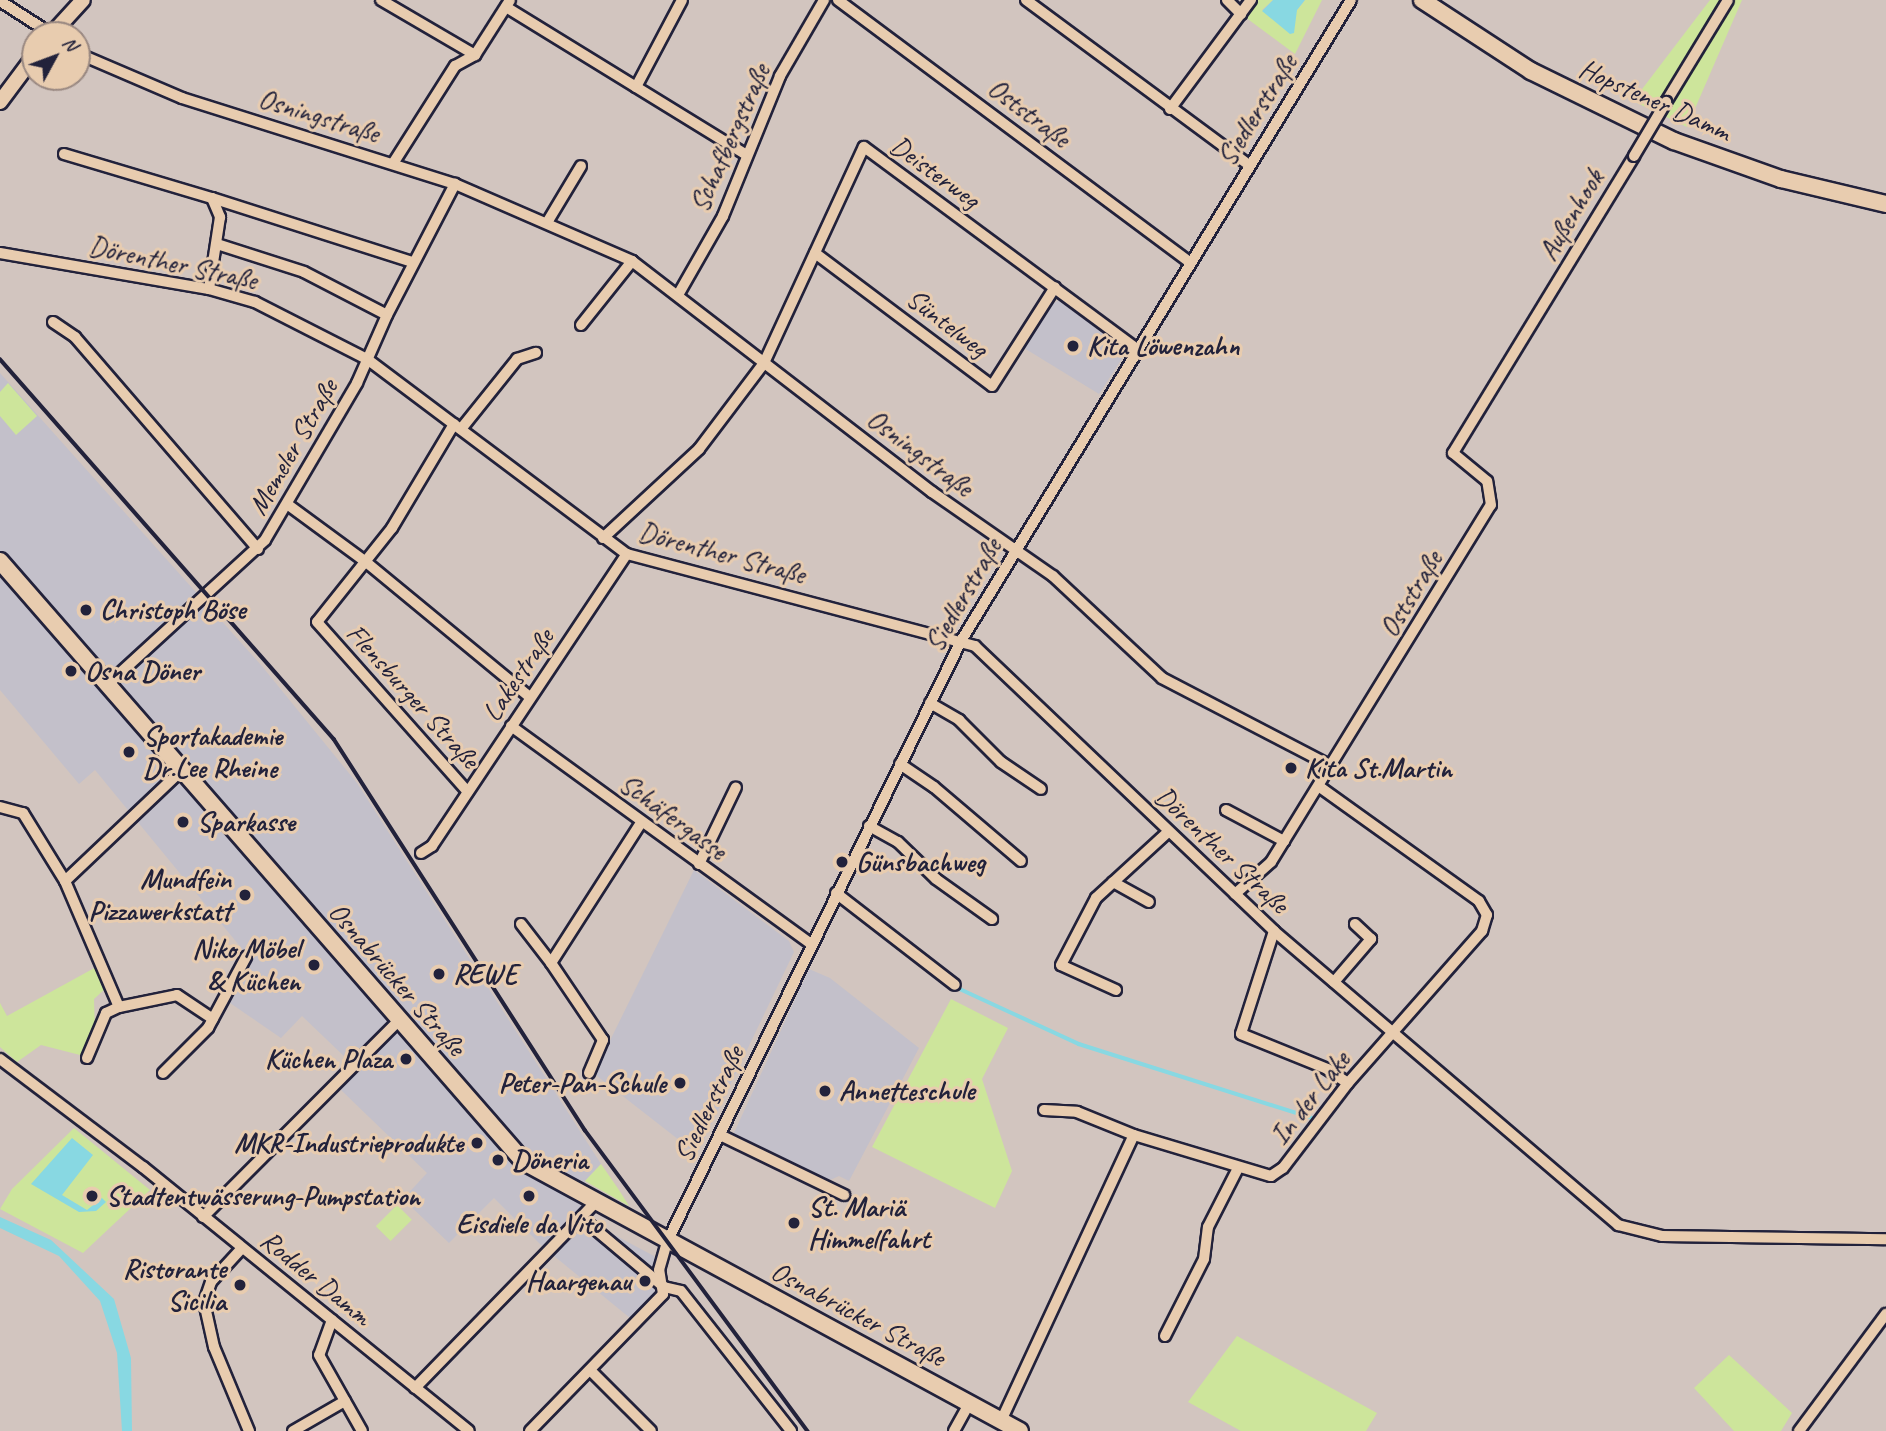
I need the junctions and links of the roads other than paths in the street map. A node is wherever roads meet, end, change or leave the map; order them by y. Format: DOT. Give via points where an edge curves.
graph roads {
  1 [pos="83,0"];
  2 [pos="381,0"];
  3 [pos="682,0"];
  4 [pos="824,0"];
  5 [pos="838,0"];
  6 [pos="1026,0"];
  7 [pos="1227,0"];
  8 [pos="1251,0"];
  9 [pos="1351,0"];
  10 [pos="1422,0"];
  11 [pos="1728,0"];
  12 [pos="0,1"];
  13 [pos="508,4"];
  14 [pos="1241,13"];
  15 [pos="31,21"];
  16 [pos="64,21"];
  17 [pos="475,55"];
  18 [pos="91,58"];
  19 [pos="21,74"];
  20 [pos="636,87"];
  21 [pos="0,102"];
  22 [pos="1170,109"];
  23 [pos="64,154"];
  24 [pos="747,155"];
  25 [pos="394,162"];
  26 [pos="581,166"];
  27 [pos="1249,166"];
  28 [pos="455,184"];
  29 [pos="212,198"];
  30 [pos="1886,204"];
  31 [pos="548,221"];
  32 [pos="217,244"];
  33 [pos="0,253"];
  34 [pos="816,253"];
  35 [pos="632,261"];
  36 [pos="413,262"];
  37 [pos="1191,263"];
  38 [pos="1055,287"];
  39 [pos="209,289"];
  40 [pos="678,295"];
  41 [pos="387,314"];
  42 [pos="53,322"];
  43 [pos="581,324"];
  44 [pos="1137,349"];
  45 [pos="537,353"];
  46 [pos="367,359"];
  47 [pos="764,363"];
  48 [pos="458,426"];
  49 [pos="1453,453"];
  50 [pos="287,503"];
  51 [pos="603,538"];
  52 [pos="258,549"];
  53 [pos="1015,549"];
  54 [pos="627,554"];
  55 [pos="0,561"];
  56 [pos="366,562"];
  57 [pos="961,641"];
  58 [pos="107,685"];
  59 [pos="530,697"];
  60 [pos="930,703"];
  61 [pos="511,726"];
  62 [pos="900,764"];
  63 [pos="1333,767"];
  64 [pos="182,770"];
  65 [pos="736,787"];
  66 [pos="1320,787"];
  67 [pos="1041,789"];
  68 [pos="468,792"];
  69 [pos="0,807"];
  70 [pos="1226,810"];
  71 [pos="641,823"];
  72 [pos="869,826"];
  73 [pos="1168,832"];
  74 [pos="1284,841"];
  75 [pos="421,853"];
  76 [pos="1021,861"];
  77 [pos="699,864"];
  78 [pos="65,881"];
  79 [pos="1113,882"];
  80 [pos="836,892"];
  81 [pos="1236,894"];
  82 [pos="1149,902"];
  83 [pos="992,919"];
  84 [pos="521,924"];
  85 [pos="1355,924"];
  86 [pos="1274,931"];
  87 [pos="811,944"];
  88 [pos="246,957"];
  89 [pos="551,963"];
  90 [pos="1334,982"];
  91 [pos="955,985"];
  92 [pos="1116,990"];
  93 [pos="119,1007"];
  94 [pos="213,1019"];
  95 [pos="398,1021"];
  96 [pos="1394,1033"];
  97 [pos="87,1058"];
  98 [pos="0,1059"];
  99 [pos="163,1073"];
  100 [pos="589,1073"];
  101 [pos="1348,1083"];
  102 [pos="1044,1110"];
  103 [pos="720,1135"];
  104 [pos="1135,1135"];
  105 [pos="1238,1168"];
  106 [pos="844,1195"];
  107 [pos="595,1203"];
  108 [pos="203,1217"];
  109 [pos="583,1219"];
  110 [pos="1886,1239"];
  111 [pos="667,1242"];
  112 [pos="242,1248"];
  113 [pos="664,1287"];
  114 [pos="1886,1314"];
  115 [pos="332,1320"];
  116 [pos="1166,1336"];
  117 [pos="590,1370"];
  118 [pos="415,1388"];
  119 [pos="345,1401"];
  120 [pos="969,1404"];
  121 [pos="1001,1421"];
  122 [pos="249,1431"];
  123 [pos="293,1431"];
  124 [pos="362,1431"];
  125 [pos="469,1431"];
  126 [pos="530,1431"];
  127 [pos="651,1431"];
  128 [pos="791,1431"];
  129 [pos="954,1431"];
  130 [pos="1020,1431"];
  131 [pos="1799,1431"];
  1 -- 16 [label="street"];
  2 -- 17 [label="street"];
  3 -- 20 [label="street"];
  4 -- 24 [label="street, Schafbergstraße" via="780,76"];
  5 -- 37 [label="street, Oststraße"];
  6 -- 22 [label="street"];
  7 -- 14 [label="street"];
  8 -- 14 [label="street"];
  9 -- 27 [label="street, Siedlerstraße"];
  10 -- 30 [label="main road, Hopstener Damm" via="1531,71 1674,141 1781,179"];
  11 -- 49 [label="street, Außenhook, bridge"];
  12 -- 15 [label="street"];
  13 -- 17 [label="street"];
  13 -- 20 [label="street"];
  14 -- 22 [label="street"];
  17 -- 25 [label="street" via="455,66"];
  18 -- 25 [label="street, Osningstraße" via="182,98"];
  19 -- 21 [label="street"];
  20 -- 24 [label="street"];
  22 -- 27 [label="street"];
  23 -- 29 [label="street"];
  24 -- 40 [label="street, Schafbergstraße" via="723,216"];
  25 -- 28 [label="street, Osningstraße"];
  26 -- 31 [label="street"];
  27 -- 37 [label="street, Siedlerstraße"];
  28 -- 31 [label="street, Osningstraße"];
  28 -- 36 [label="street, Memeler Straße"];
  29 -- 32 [label="street" via="220,217"];
  29 -- 36 [label="street"];
  31 -- 35 [label="street, Osningstraße"];
  32 -- 39 [label="street"];
  32 -- 41 [label="street" via="304,272"];
  33 -- 39 [label="street, Dörenther Straße"];
  34 -- 38 [label="street, Süntelweg" via="992,386"];
  34 -- 38 [label="street, Deisterweg" via="864,147"];
  34 -- 47 [label="street, Deisterweg"];
  35 -- 40 [label="street, Osningstraße"];
  35 -- 43 [label="street"];
  36 -- 41 [label="street, Memeler Straße"];
  37 -- 44 [label="street, Siedlerstraße"];
  38 -- 44 [label="street, Deisterweg"];
  39 -- 46 [label="street, Dörenther Straße" via="255,302"];
  40 -- 47 [label="street, Osningstraße"];
  41 -- 46 [label="street, Memeler Straße"];
  42 -- 52 [label="street" via="75,337"];
  44 -- 53 [label="street, Siedlerstraße"];
  45 -- 48 [label="street, Flensburger Straße" via="517,359"];
  46 -- 48 [label="street, Dörenther Straße"];
  46 -- 50 [label="street, Memeler Straße"];
  47 -- 51 [label="street" via="699,449"];
  47 -- 53 [label="street, Osningstraße" via="932,492"];
  48 -- 51 [label="street, Dörenther Straße"];
  48 -- 56 [label="street, Flensburger Straße"];
  49 -- 63 [label="street, Oststraße" via="1487,481 1491,505"];
  50 -- 52 [label="street, Memeler Straße"];
  50 -- 56 [label="street"];
  51 -- 54 [label="street, Dörenther Straße"];
  52 -- 58 [label="street, Memeler Straße"];
  53 -- 57 [label="street, Siedlerstraße"];
  53 -- 63 [label="street, Osningstraße" via="1054,576 1162,678"];
  54 -- 57 [label="street, Dörenther Straße"];
  54 -- 59 [label="street, Lakestraße"];
  55 -- 58 [label="main road, Osnabrücker Straße"];
  56 -- 59 [label="street"];
  56 -- 68 [label="street, Flensburger Straße" via="317,622"];
  57 -- 60 [label="street, Siedlerstraße"];
  57 -- 73 [label="street, Dörenther Straße" via="987,656"];
  58 -- 64 [label="main road, Osnabrücker Straße"];
  59 -- 61 [label="street, Lakestraße"];
  60 -- 62 [label="street, Siedlerstraße"];
  60 -- 67 [label="street" via="959,720 1001,762"];
  61 -- 68 [label="street, Lakestraße"];
  61 -- 71 [label="street, Schäfergasse"];
  62 -- 72 [label="street, Siedlerstraße"];
  62 -- 76 [label="street"];
  63 -- 66 [label="street, Oststraße"];
  64 -- 78 [label="street"];
  64 -- 95 [label="main road, Osnabrücker Straße"];
  65 -- 77 [label="street"];
  66 -- 74 [label="street, Oststraße"];
  66 -- 96 [label="street, In der Lake" via="1479,901 1488,915 1482,931"];
  68 -- 75 [label="street, Lakestraße" via="432,846"];
  69 -- 78 [label="street" via="23,813"];
  70 -- 74 [label="street"];
  71 -- 77 [label="street, Schäfergasse"];
  71 -- 89 [label="street"];
  72 -- 80 [label="street, Siedlerstraße"];
  72 -- 83 [label="street" via="898,842 936,879"];
  73 -- 79 [label="street"];
  73 -- 81 [label="street, Dörenther Straße"];
  74 -- 81 [label="street, Oststraße" via="1271,862"];
  77 -- 87 [label="street, Schäfergasse"];
  78 -- 93 [label="street"];
  79 -- 82 [label="street"];
  79 -- 92 [label="street" via="1096,898 1061,965"];
  80 -- 87 [label="street, Siedlerstraße"];
  80 -- 91 [label="street"];
  81 -- 86 [label="street, Dörenther Straße"];
  84 -- 89 [label="street"];
  85 -- 90 [label="street" via="1371,939"];
  86 -- 90 [label="street, Dörenther Straße"];
  86 -- 101 [label="street" via="1241,1034 1327,1069"];
  87 -- 103 [label="street, Siedlerstraße"];
  88 -- 94 [label="street"];
  89 -- 100 [label="street" via="603,1040"];
  90 -- 96 [label="street, Dörenther Straße"];
  93 -- 94 [label="street" via="177,995"];
  93 -- 97 [label="street" via="106,1013"];
  94 -- 99 [label="street"];
  95 -- 107 [label="main road, Osnabrücker Straße" via="524,1162"];
  95 -- 108 [label="street"];
  96 -- 101 [label="street, In der Lake"];
  96 -- 110 [label="street, Dörenther Straße" via="1618,1225 1662,1236"];
  98 -- 108 [label="street, Rodder Damm"];
  101 -- 105 [label="street, In der Lake" via="1283,1168 1271,1176"];
  102 -- 104 [label="street, In der Lake" via="1077,1112"];
  103 -- 106 [label="street"];
  103 -- 111 [label="street, Siedlerstraße"];
  104 -- 105 [label="street, In der Lake"];
  104 -- 121 [label="street"];
  105 -- 116 [label="street" via="1208,1227 1204,1259"];
  107 -- 109 [label="street"];
  107 -- 111 [label="main road, Osnabrücker Straße"];
  108 -- 112 [label="street, Rodder Damm"];
  109 -- 113 [label="street"];
  109 -- 118 [label="street"];
  111 -- 113 [label="street, Siedlerstraße" via="659,1270"];
  111 -- 120 [label="main road, Osnabrücker Straße"];
  112 -- 115 [label="street, Rodder Damm"];
  112 -- 122 [label="street" via="211,1282 204,1302 218,1357"];
  113 -- 117 [label="street" via="663,1294"];
  113 -- 128 [label="street" via="681,1291 698,1309"];
  114 -- 131 [label="street"];
  115 -- 118 [label="street, Rodder Damm"];
  115 -- 119 [label="street" via="319,1355"];
  117 -- 126 [label="street"];
  117 -- 127 [label="street"];
  118 -- 125 [label="street, Rodder Damm"];
  119 -- 123 [label="street"];
  119 -- 124 [label="street"];
  120 -- 121 [label="main road, Osnabrücker Straße"];
  120 -- 129 [label="street"];
  121 -- 130 [label="main road, Osnabrücker Straße"];
}
